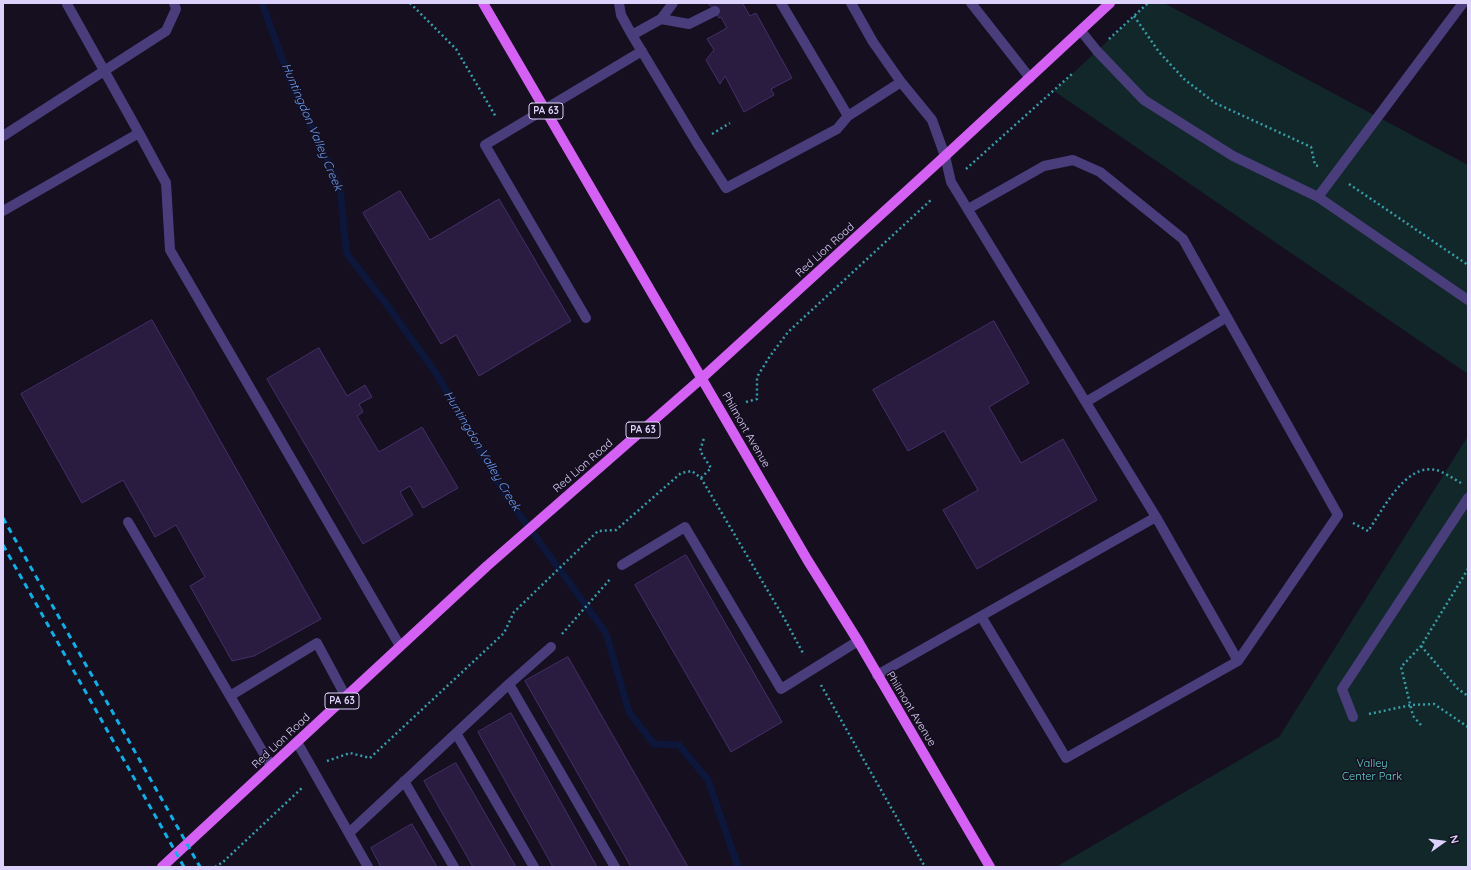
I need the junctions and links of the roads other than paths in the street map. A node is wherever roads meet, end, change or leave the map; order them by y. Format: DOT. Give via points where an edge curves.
graph roads {
  1 [pos="174,3"];
  2 [pos="483,3"];
  3 [pos="619,3"];
  4 [pos="673,3"];
  5 [pos="781,3"];
  6 [pos="851,3"];
  7 [pos="971,3"];
  8 [pos="1110,3"];
  9 [pos="1463,3"];
  10 [pos="67,4"];
  11 [pos="715,11"];
  12 [pos="661,19"];
  13 [pos="1081,31"];
  14 [pos="632,35"];
  15 [pos="642,51"];
  16 [pos="104,71"];
  17 [pos="1030,78"];
  18 [pos="901,82"];
  19 [pos="545,109"];
  20 [pos="848,116"];
  21 [pos="139,133"];
  22 [pos="3,136"];
  23 [pos="946,156"];
  24 [pos="1318,197"];
  25 [pos="968,209"];
  26 [pos="3,211"];
  27 [pos="1468,300"];
  28 [pos="1227,317"];
  29 [pos="586,318"];
  30 [pos="702,378"];
  31 [pos="1086,402"];
  32 [pos="1468,498"];
  33 [pos="1156,517"];
  34 [pos="128,522"];
  35 [pos="622,565"];
  36 [pos="981,616"];
  37 [pos="858,641"];
  38 [pos="400,646"];
  39 [pos="551,647"];
  40 [pos="1238,661"];
  41 [pos="877,675"];
  42 [pos="508,684"];
  43 [pos="230,696"];
  44 [pos="346,697"];
  45 [pos="1353,717"];
  46 [pos="456,733"];
  47 [pos="297,742"];
  48 [pos="271,766"];
  49 [pos="404,781"];
  50 [pos="349,833"];
  51 [pos="162,867"];
  52 [pos="368,867"];
  53 [pos="454,867"];
  54 [pos="534,867"];
  55 [pos="615,867"];
  56 [pos="990,867"];
  1 -- 16 [label="lane" via="176,9 166,31"];
  2 -- 19 [label="main road, Philmont Avenue / PA 63"];
  3 -- 14 [label="lane" via="621,16"];
  4 -- 12 [label="lane"];
  5 -- 20 [label="lane"];
  6 -- 18 [label="lane" via="873,42"];
  7 -- 17 [label="lane"];
  8 -- 13 [label="main road, Red Lion Road"];
  9 -- 24 [label="lane"];
  10 -- 16 [label="lane"];
  11 -- 12 [label="lane" via="689,24"];
  12 -- 14 [label="lane"];
  13 -- 17 [label="main road, Red Lion Road"];
  13 -- 24 [label="lane" via="1144,100 1233,156"];
  14 -- 15 [label="lane"];
  15 -- 19 [label="lane"];
  15 -- 20 [label="lane" via="726,188 837,129"];
  16 -- 21 [label="lane"];
  16 -- 22 [label="lane"];
  17 -- 23 [label="main road, Red Lion Road"];
  18 -- 20 [label="lane"];
  18 -- 23 [label="lane" via="932,120"];
  19 -- 29 [label="lane" via="485,145"];
  19 -- 30 [label="main road, Philmont Avenue / PA 63"];
  21 -- 26 [label="lane"];
  21 -- 38 [label="lane" via="166,183 170,250"];
  23 -- 25 [label="lane" via="952,182"];
  23 -- 30 [label="main road, Red Lion Road"];
  24 -- 27 [label="lane"];
  25 -- 28 [label="lane" via="1044,166 1073,160 1100,172 1183,239"];
  25 -- 31 [label="lane"];
  28 -- 31 [label="lane"];
  28 -- 40 [label="lane" via="1338,515"];
  30 -- 37 [label="main road, Philmont Avenue"];
  30 -- 38 [label="main road, Red Lion Road / PA 63" via="487,566"];
  31 -- 33 [label="lane"];
  32 -- 45 [label="lane" via="1342,689"];
  33 -- 36 [label="lane"];
  33 -- 40 [label="lane"];
  34 -- 43 [label="lane"];
  35 -- 37 [label="lane" via="685,527 781,689"];
  36 -- 40 [label="lane" via="1066,758"];
  36 -- 41 [label="lane"];
  37 -- 41 [label="main road, Philmont Avenue"];
  38 -- 44 [label="main road, Red Lion Road / PA 63"];
  39 -- 42 [label="lane"];
  41 -- 56 [label="main road, Philmont Avenue"];
  42 -- 46 [label="lane"];
  42 -- 55 [label="lane"];
  43 -- 44 [label="lane" via="317,643"];
  43 -- 48 [label="lane"];
  44 -- 47 [label="main road, Red Lion Road / PA 63"];
  46 -- 49 [label="lane"];
  46 -- 54 [label="lane"];
  47 -- 48 [label="main road, Red Lion Road / PA 63"];
  47 -- 50 [label="lane"];
  48 -- 51 [label="main road, Red Lion Road / PA 63"];
  49 -- 50 [label="lane"];
  49 -- 53 [label="lane"];
  50 -- 52 [label="lane"];
}
